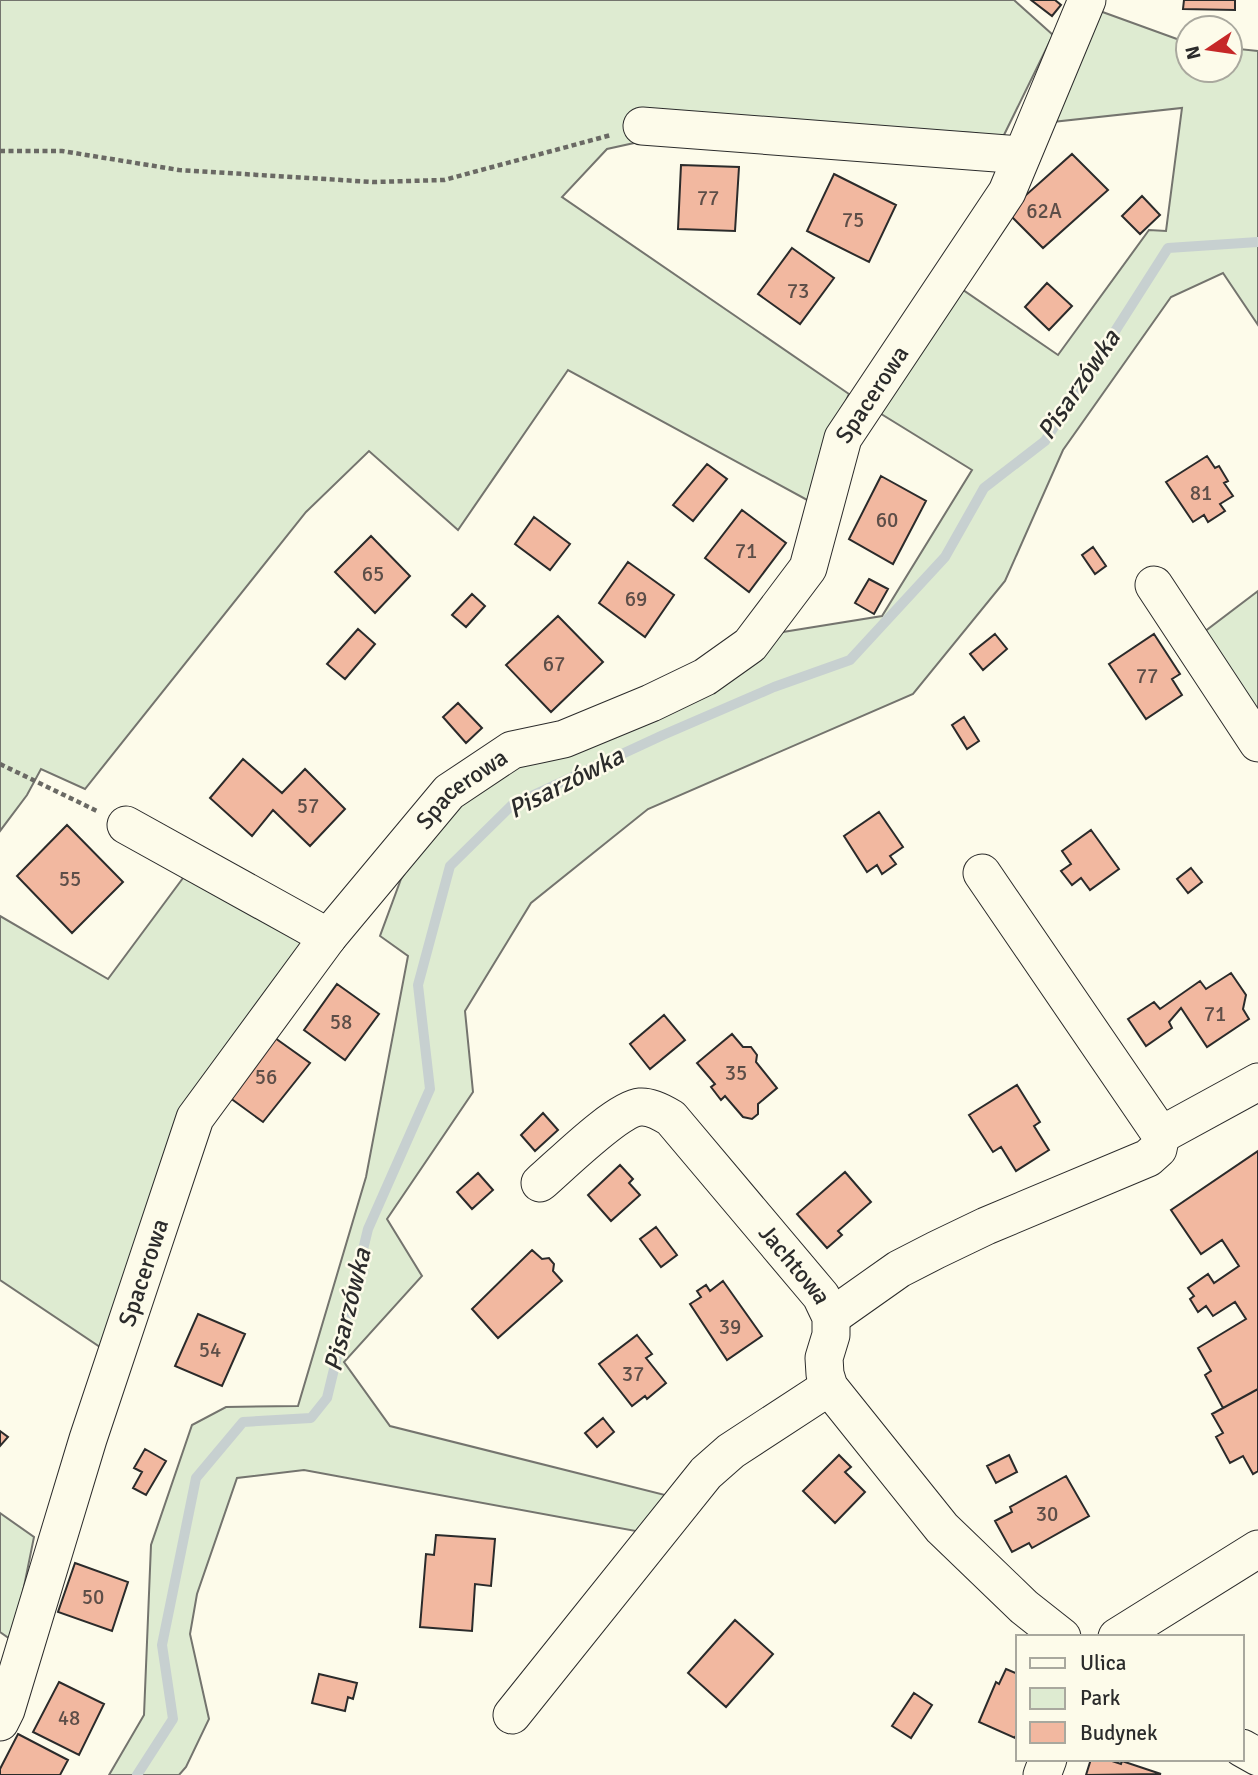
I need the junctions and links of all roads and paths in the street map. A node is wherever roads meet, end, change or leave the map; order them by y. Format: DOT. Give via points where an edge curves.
graph roads {
  1 [pos="1087,0"];
  2 [pos="642,126"];
  3 [pos="0,151"];
  4 [pos="1022,155"];
  5 [pos="1154,585"];
  6 [pos="1258,743"];
  7 [pos="0,764"];
  8 [pos="126,825"];
  9 [pos="982,873"];
  10 [pos="328,937"];
  11 [pos="1258,1082"];
  12 [pos="1161,1135"];
  13 [pos="540,1183"];
  14 [pos="831,1317"];
  15 [pos="829,1387"];
  16 [pos="1258,1549"];
  17 [pos="1059,1635"];
  18 [pos="1120,1635"];
  19 [pos="512,1716"];
  20 [pos="0,1722"];
  1 -- 4 [label="street, Spacerowa"];
  2 -- 3 [label="path" via="444,180 373,182 179,170 62,151"];
  2 -- 4 [label="street"];
  4 -- 10 [label="street, Spacerowa" via="1007,192 843,439 808,568 750,645 705,677 651,703 564,739 512,750 477,772 449,792"];
  5 -- 6 [label="street"];
  7 -- 8 [label="path"];
  8 -- 10 [label="street"];
  9 -- 12 [label="street"];
  10 -- 20 [label="street, Spacerowa" via="195,1118"];
  11 -- 12 [label="street"];
  12 -- 14 [label="street" via="1158,1149 1148,1158 936,1250 899,1269"];
  13 -- 14 [label="street, Jachtowa" via="622,1113 641,1107 658,1111 671,1118 738,1196 821,1296"];
  14 -- 15 [label="street, Jachtowa" via="824,1358"];
  15 -- 17 [label="street" via="942,1528"];
  15 -- 19 [label="street" via="731,1451 706,1473"];
  16 -- 18 [label="street"];
}
